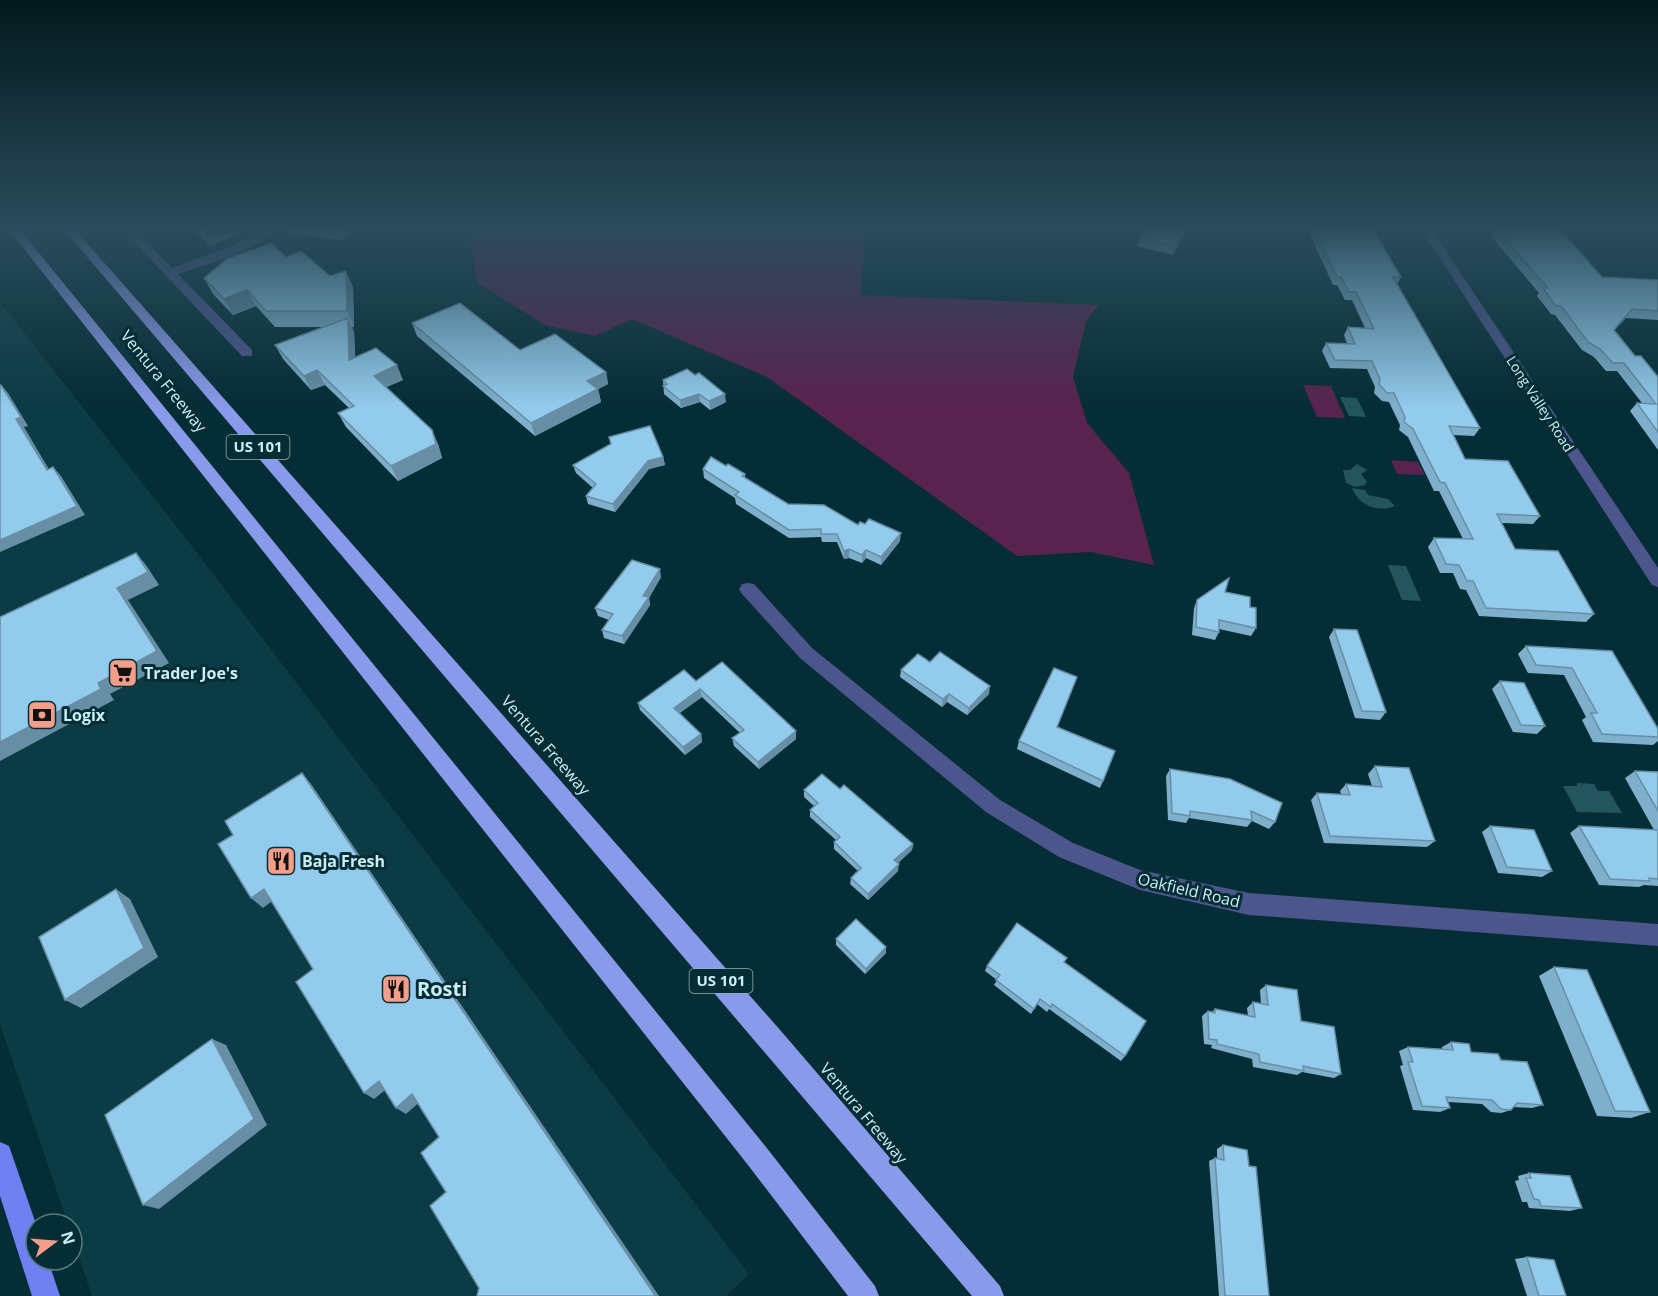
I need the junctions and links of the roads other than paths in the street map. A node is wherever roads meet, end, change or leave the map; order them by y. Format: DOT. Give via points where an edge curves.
graph roads {
  1 [pos="58,286"];
  2 [pos="119,286"];
  3 [pos="183,286"];
  4 [pos="1464,286"];
  5 [pos="247,353"];
  6 [pos="1658,581"];
  7 [pos="748,589"];
  8 [pos="1658,935"];
  9 [pos="0,1155"];
  10 [pos="46,1296"];
  11 [pos="865,1296"];
  12 [pos="990,1296"];
  1 -- 11 [label="highway, Ventura Freeway / US 101" via="757,1156"];
  2 -- 12 [label="highway, Ventura Freeway / US 101"];
  3 -- 5 [label="street"];
  4 -- 6 [label="street, Long Valley Road"];
  7 -- 8 [label="street, Oakfield Road" via="806,653 993,806 1066,850 1140,880 1249,904"];
  9 -- 10 [label="main road"];
}
